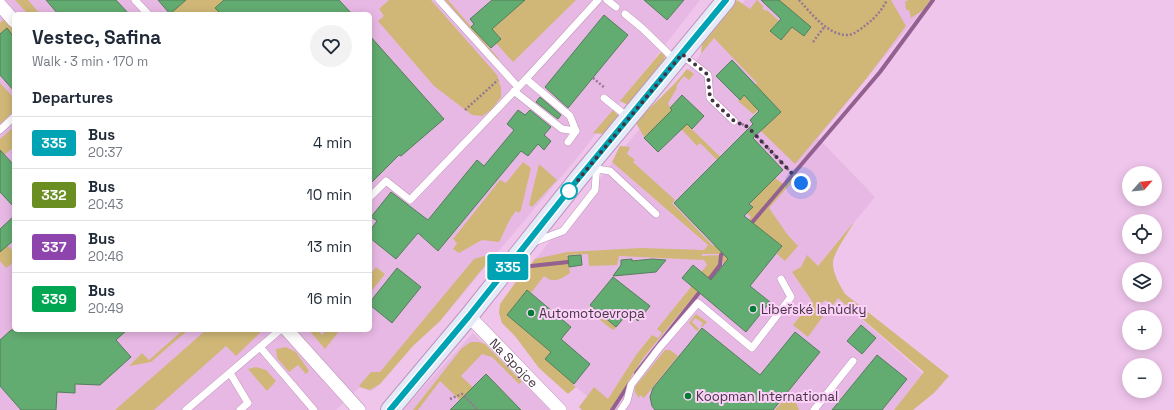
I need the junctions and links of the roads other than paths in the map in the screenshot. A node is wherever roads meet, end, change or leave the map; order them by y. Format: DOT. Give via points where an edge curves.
graph roads {
  1 [pos="135,0"];
  2 [pos="439,0"];
  3 [pos="598,0"];
  4 [pos="607,0"];
  5 [pos="726,0"];
  6 [pos="0,5"];
  7 [pos="616,7"];
  8 [pos="146,12"];
  9 [pos="625,14"];
  10 [pos="12,19"];
  11 [pos="679,58"];
  12 [pos="526,79"];
  13 [pos="516,89"];
  14 [pos="604,98"];
  15 [pos="629,118"];
  16 [pos="12,119"];
  17 [pos="734,121"];
  18 [pos="0,130"];
  19 [pos="576,131"];
  20 [pos="568,142"];
  21 [pos="597,163"];
  22 [pos="372,195"];
  23 [pos="656,214"];
  24 [pos="781,280"];
  25 [pos="469,316"];
  26 [pos="278,332"];
  27 [pos="289,332"];
  28 [pos="260,347"];
  29 [pos="853,361"];
  30 [pos="230,373"];
  31 [pos="186,410"];
  32 [pos="240,410"];
  33 [pos="314,410"];
  34 [pos="358,410"];
  35 [pos="390,410"];
  36 [pos="560,410"];
  37 [pos="621,410"];
  38 [pos="814,410"];
  1 -- 8 [label="lane"];
  2 -- 13 [label="lane" via="506,73"];
  3 -- 12 [label="lane"];
  4 -- 7 [label="lane"];
  5 -- 11 [label="main road"];
  6 -- 10 [label="street"];
  9 -- 11 [label="lane"];
  11 -- 15 [label="main road"];
  11 -- 17 [label="lane" via="708,75 710,98"];
  12 -- 13 [label="lane"];
  12 -- 19 [label="lane" via="570,116"];
  13 -- 19 [label="lane" via="562,128"];
  13 -- 22 [label="lane" via="410,200 386,181"];
  14 -- 15 [label="lane"];
  15 -- 21 [label="main road"];
  16 -- 18 [label="lane"];
  19 -- 20 [label="lane"];
  21 -- 23 [label="lane" via="610,171"];
  21 -- 25 [label="main road"];
  24 -- 37 [label="lane" via="791,297 752,348 698,303 631,385 627,401"];
  25 -- 35 [label="main road"];
  25 -- 36 [label="street, Na Spojce"];
  26 -- 28 [label="lane"];
  27 -- 34 [label="street"];
  28 -- 30 [label="lane"];
  28 -- 33 [label="lane"];
  29 -- 38 [label="lane"];
  30 -- 31 [label="lane"];
  30 -- 32 [label="lane" via="248,403"];
}
